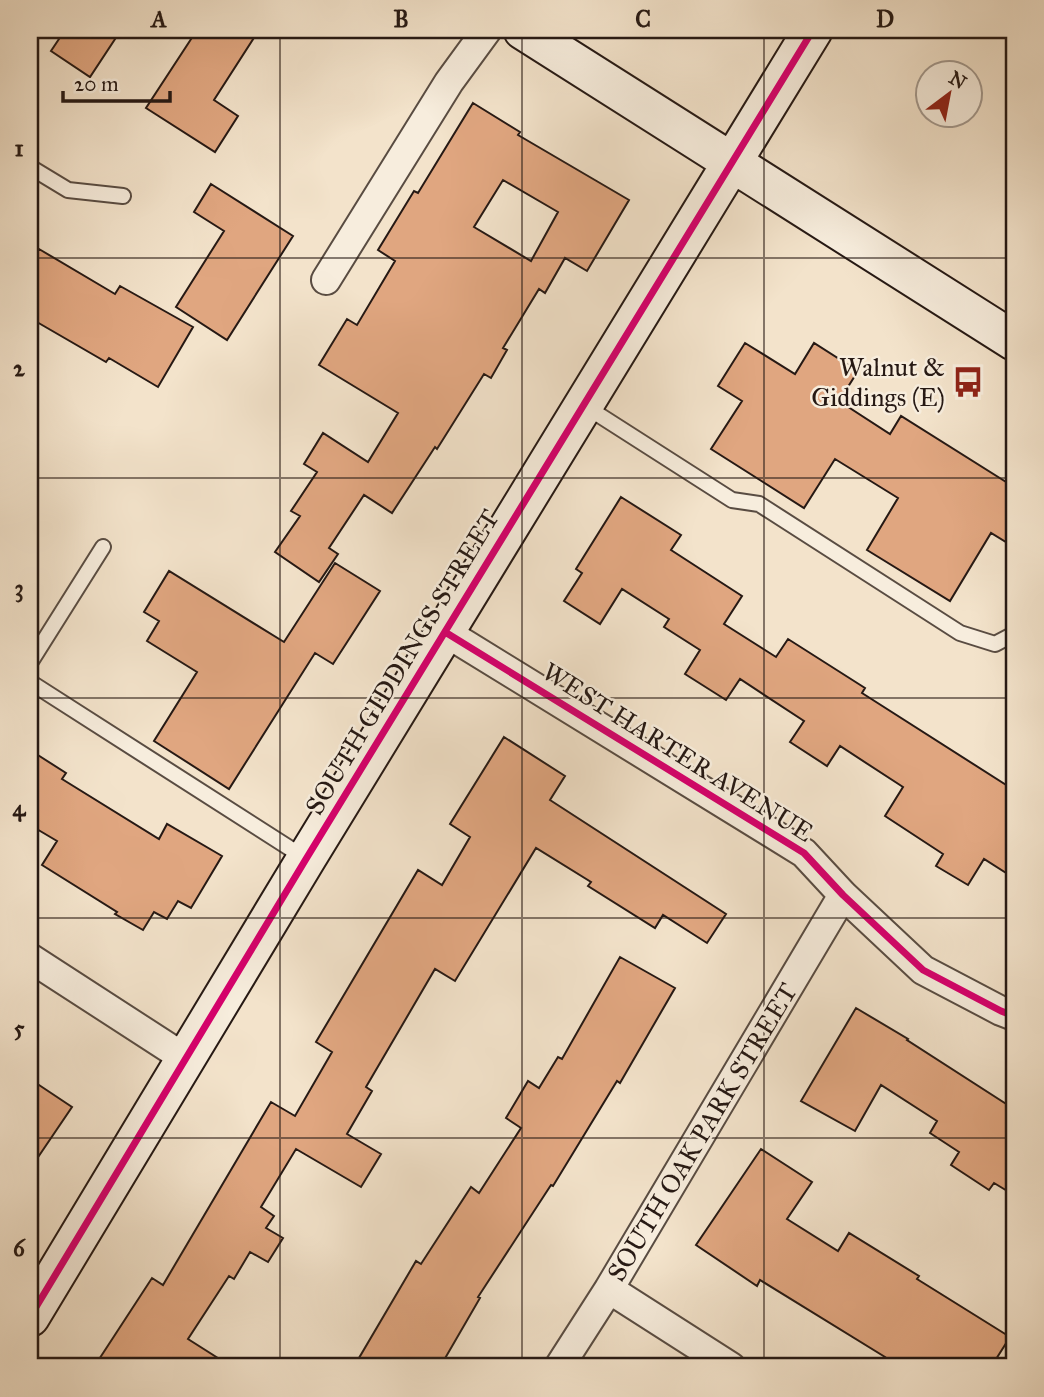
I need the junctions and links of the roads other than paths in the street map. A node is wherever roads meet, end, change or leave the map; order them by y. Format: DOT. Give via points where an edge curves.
graph roads {
  1 [pos="486,30"];
  2 [pos="523,30"];
  3 [pos="813,30"];
  4 [pos="731,163"];
  5 [pos="30,167"];
  6 [pos="123,196"];
  7 [pos="326,280"];
  8 [pos="1014,341"];
  9 [pos="584,405"];
  10 [pos="103,547"];
  11 [pos="445,632"];
  12 [pos="1014,634"];
  13 [pos="30,663"];
  14 [pos="30,682"];
  15 [pos="306,859"];
  16 [pos="843,895"];
  17 [pos="30,958"];
  18 [pos="1014,1016"];
  19 [pos="186,1059"];
  20 [pos="609,1289"];
  21 [pos="30,1317"];
  22 [pos="559,1367"];
  23 [pos="731,1367"];
  1 -- 7 [label="street"];
  2 -- 4 [label="street"];
  3 -- 4 [label="street, SOUTH GIDDINGS STREET"];
  4 -- 8 [label="street"];
  4 -- 9 [label="street, SOUTH GIDDINGS STREET"];
  5 -- 6 [label="lane" via="68,190"];
  9 -- 11 [label="street, SOUTH GIDDINGS STREET"];
  9 -- 12 [label="lane" via="732,500 759,504 960,633 995,644"];
  10 -- 13 [label="lane"];
  11 -- 15 [label="street, SOUTH GIDDINGS STREET"];
  11 -- 16 [label="street, WEST HARTER AVENUE" via="804,853"];
  14 -- 15 [label="lane"];
  15 -- 19 [label="street, SOUTH GIDDINGS STREET"];
  16 -- 18 [label="street, WEST HARTER AVENUE" via="923,970"];
  16 -- 20 [label="street, SOUTH OAK PARK STREET"];
  17 -- 19 [label="street"];
  19 -- 21 [label="street, SOUTH GIDDINGS STREET"];
  20 -- 22 [label="street, SOUTH OAK PARK STREET"];
  20 -- 23 [label="street"];
}
